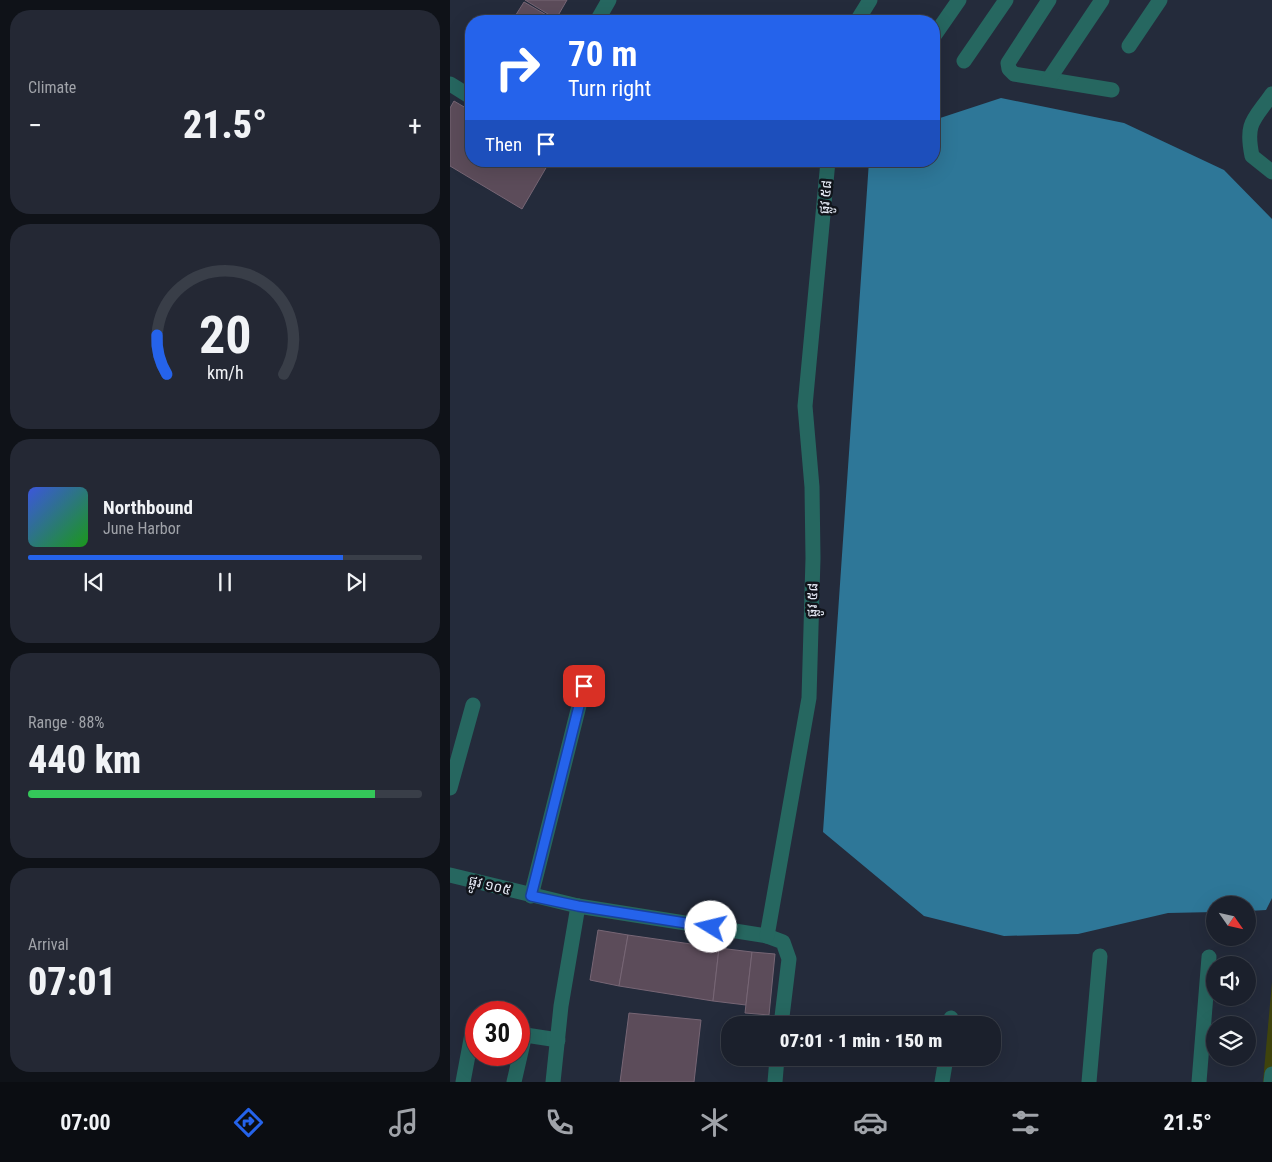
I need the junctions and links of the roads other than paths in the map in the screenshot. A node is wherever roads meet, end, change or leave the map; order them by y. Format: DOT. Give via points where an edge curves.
graph roads {
  1 [pos="609,0"];
  2 [pos="870,0"];
  3 [pos="959,0"];
  4 [pos="1006,0"];
  5 [pos="1049,0"];
  6 [pos="1102,0"];
  7 [pos="1160,0"];
  8 [pos="600,15"];
  9 [pos="861,15"];
  10 [pos="940,27"];
  11 [pos="1129,46"];
  12 [pos="964,61"];
  13 [pos="1049,79"];
  14 [pos="450,84"];
  15 [pos="1112,90"];
  16 [pos="465,93"];
  17 [pos="1272,94"];
  18 [pos="827,167"];
  19 [pos="1272,172"];
  20 [pos="584,686"];
  21 [pos="473,705"];
  22 [pos="450,788"];
  23 [pos="450,875"];
  24 [pos="531,896"];
  25 [pos="578,906"];
  26 [pos="767,936"];
  27 [pos="1100,956"];
  28 [pos="1206,992"];
  29 [pos="782,1016"];
  30 [pos="530,1035"];
  31 [pos="558,1040"];
  32 [pos="466,1066"];
  33 [pos="517,1066"];
  34 [pos="777,1066"];
  35 [pos="945,1066"];
  36 [pos="1272,1074"];
  37 [pos="463,1082"];
  38 [pos="514,1082"];
  39 [pos="553,1082"];
  40 [pos="775,1082"];
  41 [pos="942,1082"];
  42 [pos="1089,1082"];
  43 [pos="1198,1082"];
  44 [pos="1271,1082"];
  1 -- 8 [label="street"];
  2 -- 9 [label="street"];
  3 -- 10 [label="street"];
  4 -- 12 [label="street"];
  5 -- 13 [label="street" via="1008,63 1008,69 1014,74"];
  6 -- 13 [label="street"];
  7 -- 11 [label="street"];
  13 -- 15 [label="street"];
  14 -- 16 [label="street"];
  17 -- 19 [label="street" via="1250,125 1249,140 1252,156"];
  18 -- 26 [label="street, ផ្លូវ ៥៨" via="805,406 813,558 809,698"];
  20 -- 24 [label="street"];
  21 -- 22 [label="street"];
  23 -- 24 [label="street, ផ្លូវ ១០៥"];
  24 -- 25 [label="street, ផ្លូវ ១០៥"];
  25 -- 26 [label="street, ផ្លូវ ១០៥"];
  25 -- 31 [label="street"];
  26 -- 29 [label="street" via="783,942 789,959"];
  27 -- 42 [label="street"];
  28 -- 43 [label="street"];
  30 -- 31 [label="street"];
  31 -- 39 [label="street"];
  32 -- 37 [label="street"];
  33 -- 38 [label="street"];
  34 -- 40 [label="street"];
  35 -- 41 [label="street"];
  36 -- 44 [label="street"];
}
